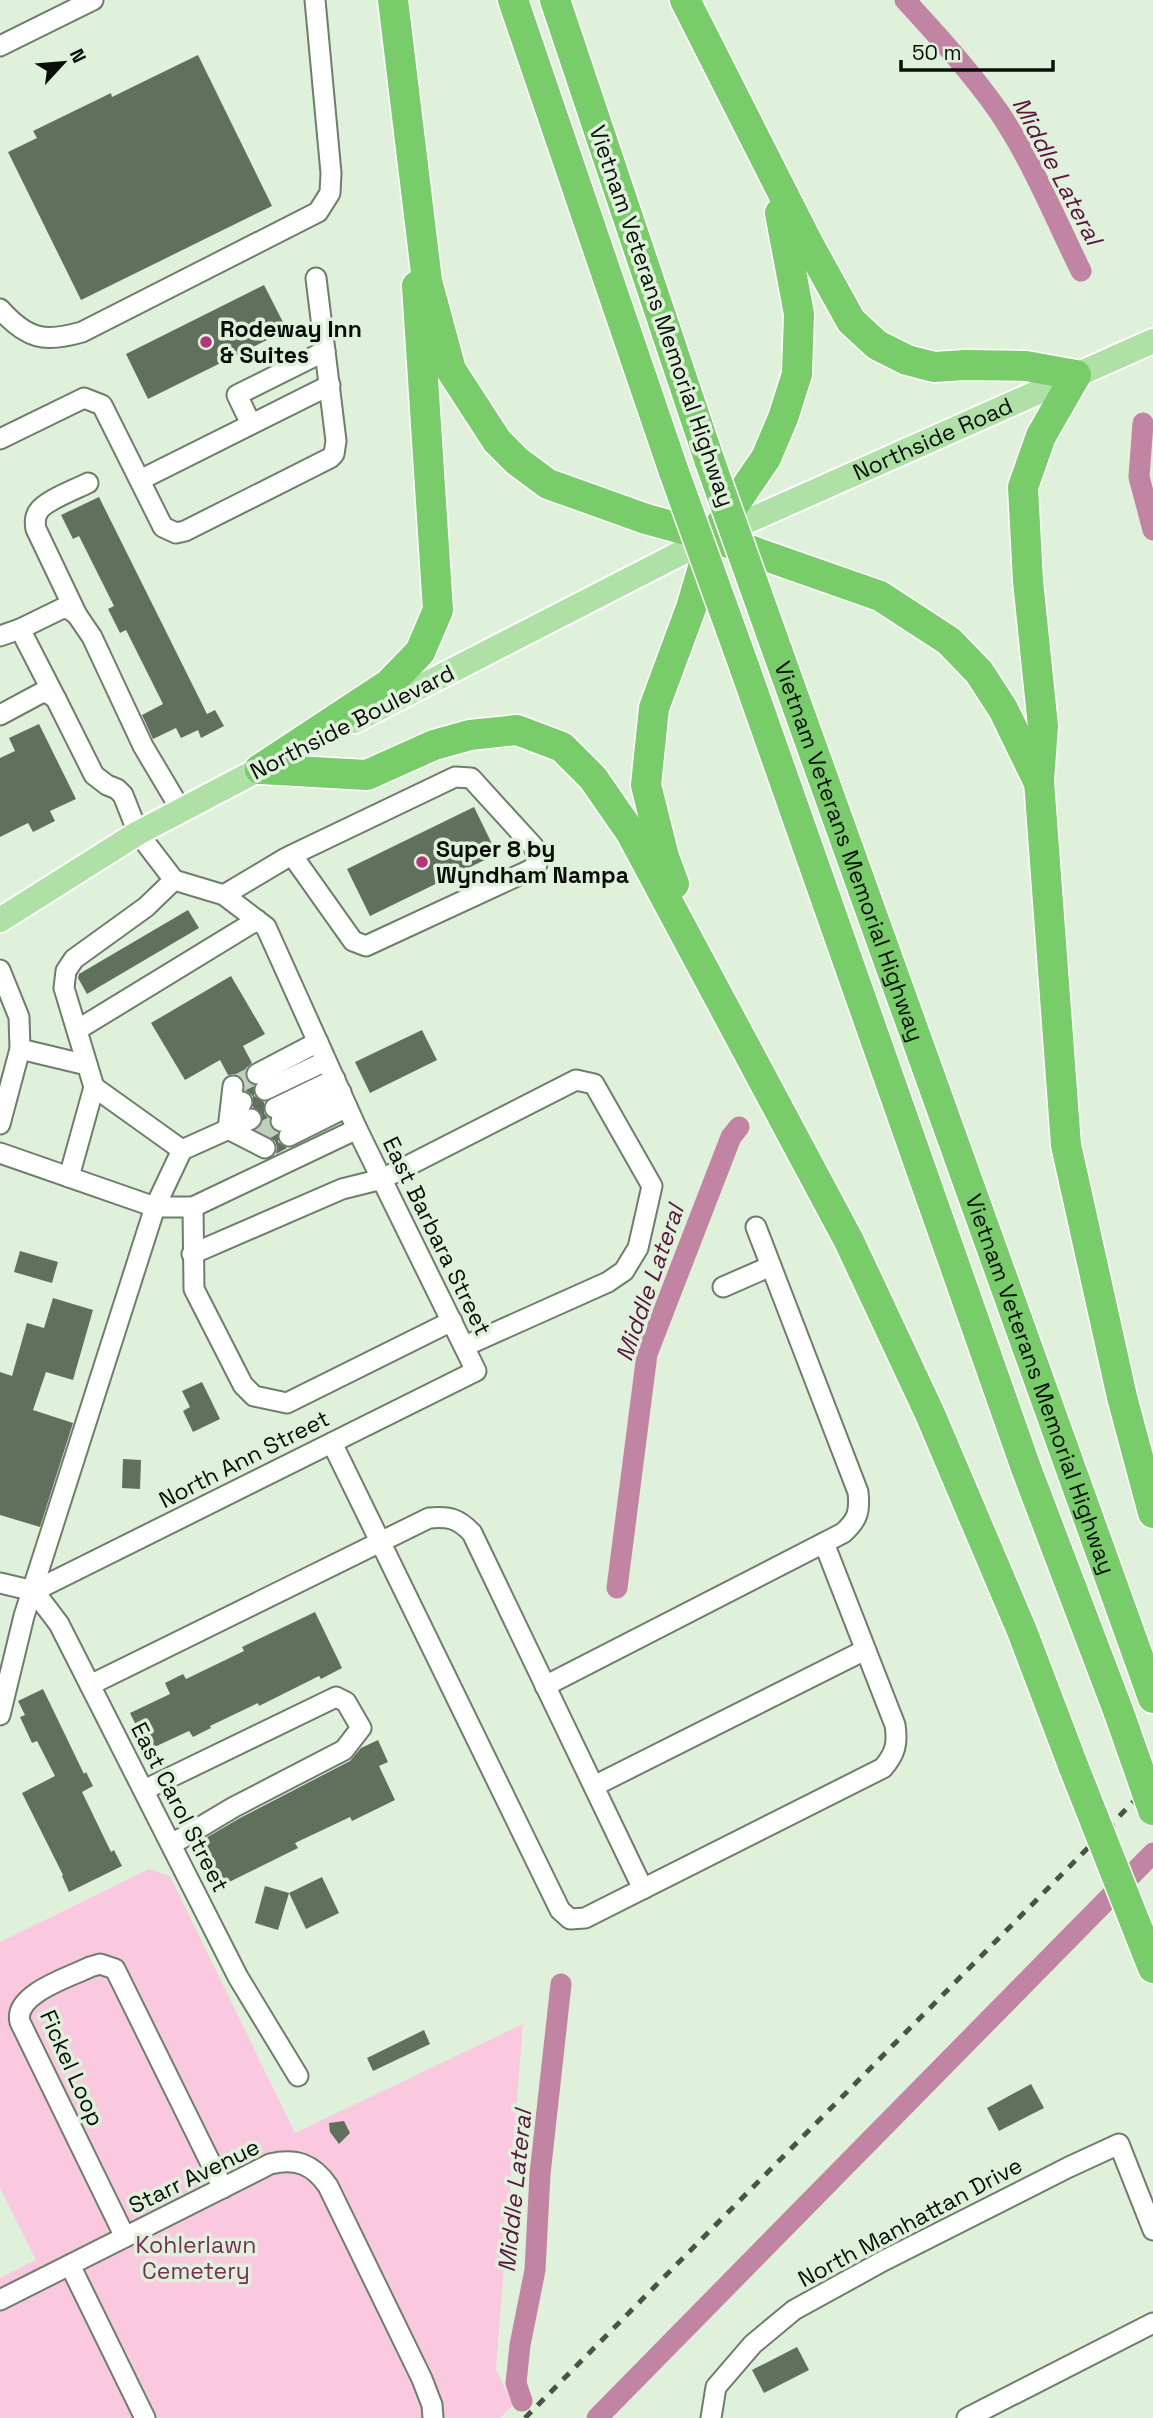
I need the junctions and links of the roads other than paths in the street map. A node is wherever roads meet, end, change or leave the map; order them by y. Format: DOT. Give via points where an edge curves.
graph roads {
  1 [pos="93,0"];
  2 [pos="315,0"];
  3 [pos="393,0"];
  4 [pos="513,0"];
  5 [pos="555,0"];
  6 [pos="685,0"];
  7 [pos="0,46"];
  8 [pos="761,151"];
  9 [pos="416,184"];
  10 [pos="316,278"];
  11 [pos="0,309"];
  12 [pos="1153,341"];
  13 [pos="325,351"];
  14 [pos="1076,374"];
  15 [pos="330,385"];
  16 [pos="251,424"];
  17 [pos="0,439"];
  18 [pos="140,480"];
  19 [pos="88,483"];
  20 [pos="712,537"];
  21 [pos="77,615"];
  22 [pos="20,629"];
  23 [pos="0,636"];
  24 [pos="56,699"];
  25 [pos="0,715"];
  26 [pos="260,769"];
  27 [pos="1039,781"];
  28 [pos="181,810"];
  29 [pos="138,833"];
  30 [pos="292,855"];
  31 [pos="174,880"];
  32 [pos="224,895"];
  33 [pos="0,920"];
  34 [pos="257,920"];
  35 [pos="0,970"];
  36 [pos="712,986"];
  37 [pos="77,1030"];
  38 [pos="318,1042"];
  39 [pos="20,1049"];
  40 [pos="326,1061"];
  41 [pos="88,1065"];
  42 [pos="94,1087"];
  43 [pos="341,1093"];
  44 [pos="250,1118"];
  45 [pos="0,1124"];
  46 [pos="228,1129"];
  47 [pos="357,1129"];
  48 [pos="182,1150"];
  49 [pos="0,1153"];
  50 [pos="68,1177"];
  51 [pos="382,1179"];
  52 [pos="155,1207"];
  53 [pos="193,1207"];
  54 [pos="756,1227"];
  55 [pos="192,1254"];
  56 [pos="771,1266"];
  57 [pos="723,1287"];
  58 [pos="452,1321"];
  59 [pos="465,1346"];
  60 [pos="476,1371"];
  61 [pos="332,1443"];
  62 [pos="1153,1513"];
  63 [pos="380,1542"];
  64 [pos="824,1543"];
  65 [pos="0,1583"];
  66 [pos="34,1591"];
  67 [pos="865,1650"];
  68 [pos="90,1685"];
  69 [pos="545,1686"];
  70 [pos="1151,1692"];
  71 [pos="0,1715"];
  72 [pos="594,1786"];
  73 [pos="144,1790"];
  74 [pos="1153,1810"];
  75 [pos="172,1844"];
  76 [pos="643,1889"];
  77 [pos="1153,1968"];
  78 [pos="298,2076"];
  79 [pos="223,2188"];
  80 [pos="1153,2230"];
  81 [pos="125,2237"];
  82 [pos="70,2265"];
  83 [pos="0,2300"];
  84 [pos="1153,2323"];
  85 [pos="137,2416"];
  86 [pos="433,2418"];
  87 [pos="711,2418"];
  88 [pos="967,2418"];
  1 -- 7 [label="street"];
  2 -- 11 [label="street" via="331,173 330,194 318,212 82,332 61,338 35,337"];
  3 -- 9 [label="highway"];
  4 -- 74 [label="highway, Vietnam Veterans Memorial Highway, bridge" via="674,472 1026,1468"];
  5 -- 70 [label="highway, Vietnam Veterans Memorial Highway, bridge" via="710,462"];
  6 -- 8 [label="highway"];
  8 -- 14 [label="highway" via="851,321 877,345 934,367 1026,366"];
  8 -- 20 [label="highway" via="784,227 799,314 797,374 766,458"];
  9 -- 20 [label="highway" via="427,281 451,370 497,441 548,484"];
  9 -- 26 [label="highway" via="417,305 438,610 419,652 389,684"];
  10 -- 13 [label="street"];
  12 -- 14 [label="main road, Northside Road"];
  13 -- 15 [label="street"];
  13 -- 16 [label="street" via="237,395"];
  14 -- 20 [label="main road, Northside Road"];
  14 -- 27 [label="highway" via="1041,436 1023,487 1043,726"];
  15 -- 16 [label="street"];
  15 -- 18 [label="street" via="337,441 331,458 185,531 163,527"];
  16 -- 18 [label="street"];
  17 -- 18 [label="street" via="89,398 102,405"];
  19 -- 21 [label="street" via="44,506 35,522"];
  20 -- 26 [label="main road, Northside Boulevard"];
  20 -- 27 [label="highway" via="880,596 949,642 979,672 1003,709"];
  20 -- 36 [label="highway" via="654,708 646,785 664,857"];
  21 -- 22 [label="street" via="61,608"];
  21 -- 28 [label="street"];
  22 -- 23 [label="street"];
  22 -- 24 [label="street"];
  24 -- 25 [label="street" via="41,693"];
  24 -- 29 [label="street" via="94,775 123,796"];
  26 -- 28 [label="main road, Northside Boulevard"];
  26 -- 36 [label="highway" via="367,775 434,745 517,730 562,747 593,778 631,833"];
  27 -- 62 [label="highway" via="1066,1145"];
  28 -- 29 [label="main road, Northside Boulevard"];
  29 -- 31 [label="street"];
  29 -- 33 [label="main road, Northside Boulevard"];
  30 -- 30 [label="street" via="455,777 471,778 538,856 530,870 366,946 353,940"];
  30 -- 32 [label="street"];
  31 -- 32 [label="street"];
  31 -- 37 [label="street" via="146,907 74,959 66,971 64,988"];
  32 -- 34 [label="street"];
  34 -- 37 [label="street"];
  34 -- 38 [label="street" via="266,927"];
  35 -- 39 [label="street" via="19,1017"];
  36 -- 77 [label="highway, bridge" via="849,1241 930,1414 1022,1631"];
  37 -- 41 [label="street"];
  38 -- 40 [label="street"];
  38 -- 40 [label="street" via="261,1082"];
  39 -- 41 [label="street"];
  39 -- 45 [label="street"];
  40 -- 43 [label="street"];
  41 -- 42 [label="street"];
  42 -- 48 [label="street"];
  42 -- 50 [label="street"];
  43 -- 43 [label="street" via="282,1122"];
  43 -- 47 [label="street"];
  44 -- 46 [label="street"];
  44 -- 46 [label="street"];
  44 -- 46 [label="street"];
  46 -- 48 [label="street"];
  47 -- 51 [label="street, East Barbara Street"];
  47 -- 53 [label="street, East Barbara Street"];
  48 -- 52 [label="street"];
  49 -- 50 [label="street, East Barbara Street"];
  50 -- 52 [label="street, East Barbara Street"];
  51 -- 55 [label="street" via="341,1188"];
  51 -- 58 [label="street, East Barbara Street"];
  51 -- 59 [label="street" via="576,1080 594,1084 652,1186 638,1248 624,1271"];
  52 -- 53 [label="street, East Barbara Street"];
  52 -- 66 [label="street"];
  53 -- 55 [label="street"];
  54 -- 56 [label="street"];
  55 -- 58 [label="street" via="194,1289 243,1385 254,1396 287,1403"];
  56 -- 57 [label="street"];
  56 -- 64 [label="street" via="858,1492 855,1523"];
  58 -- 59 [label="street, East Barbara Street"];
  59 -- 60 [label="street, East Barbara Street"];
  60 -- 61 [label="street, North Ann Street"];
  61 -- 63 [label="street"];
  61 -- 66 [label="street, North Ann Street"];
  63 -- 68 [label="street"];
  63 -- 69 [label="street" via="429,1518 445,1516 460,1521 472,1533"];
  63 -- 76 [label="street" via="560,1910 570,1919 585,1918"];
  64 -- 67 [label="street"];
  64 -- 69 [label="street"];
  65 -- 66 [label="street"];
  66 -- 68 [label="street, East Carol Street" via="59,1624"];
  66 -- 71 [label="street"];
  67 -- 72 [label="street"];
  67 -- 76 [label="street" via="895,1725 894,1756 883,1768"];
  68 -- 73 [label="street, East Carol Street"];
  69 -- 72 [label="street"];
  72 -- 76 [label="street"];
  73 -- 75 [label="street, East Carol Street"];
  73 -- 75 [label="street" via="336,1697 346,1702 361,1728 344,1750"];
  75 -- 78 [label="street, East Carol Street" via="238,1977"];
  79 -- 81 [label="street, Starr Avenue"];
  79 -- 81 [label="street, Fickel Loop" via="115,1969 90,1967 32,1995 20,2009 20,2022"];
  79 -- 86 [label="street, Starr Avenue" via="281,2162 301,2162 321,2175 422,2379"];
  80 -- 87 [label="street, North Manhattan Drive" via="1119,2144 883,2261 794,2311 753,2344 716,2388"];
  81 -- 82 [label="street, Starr Avenue"];
  82 -- 83 [label="street, Starr Avenue"];
  82 -- 85 [label="street"];
  84 -- 88 [label="street"];
}
